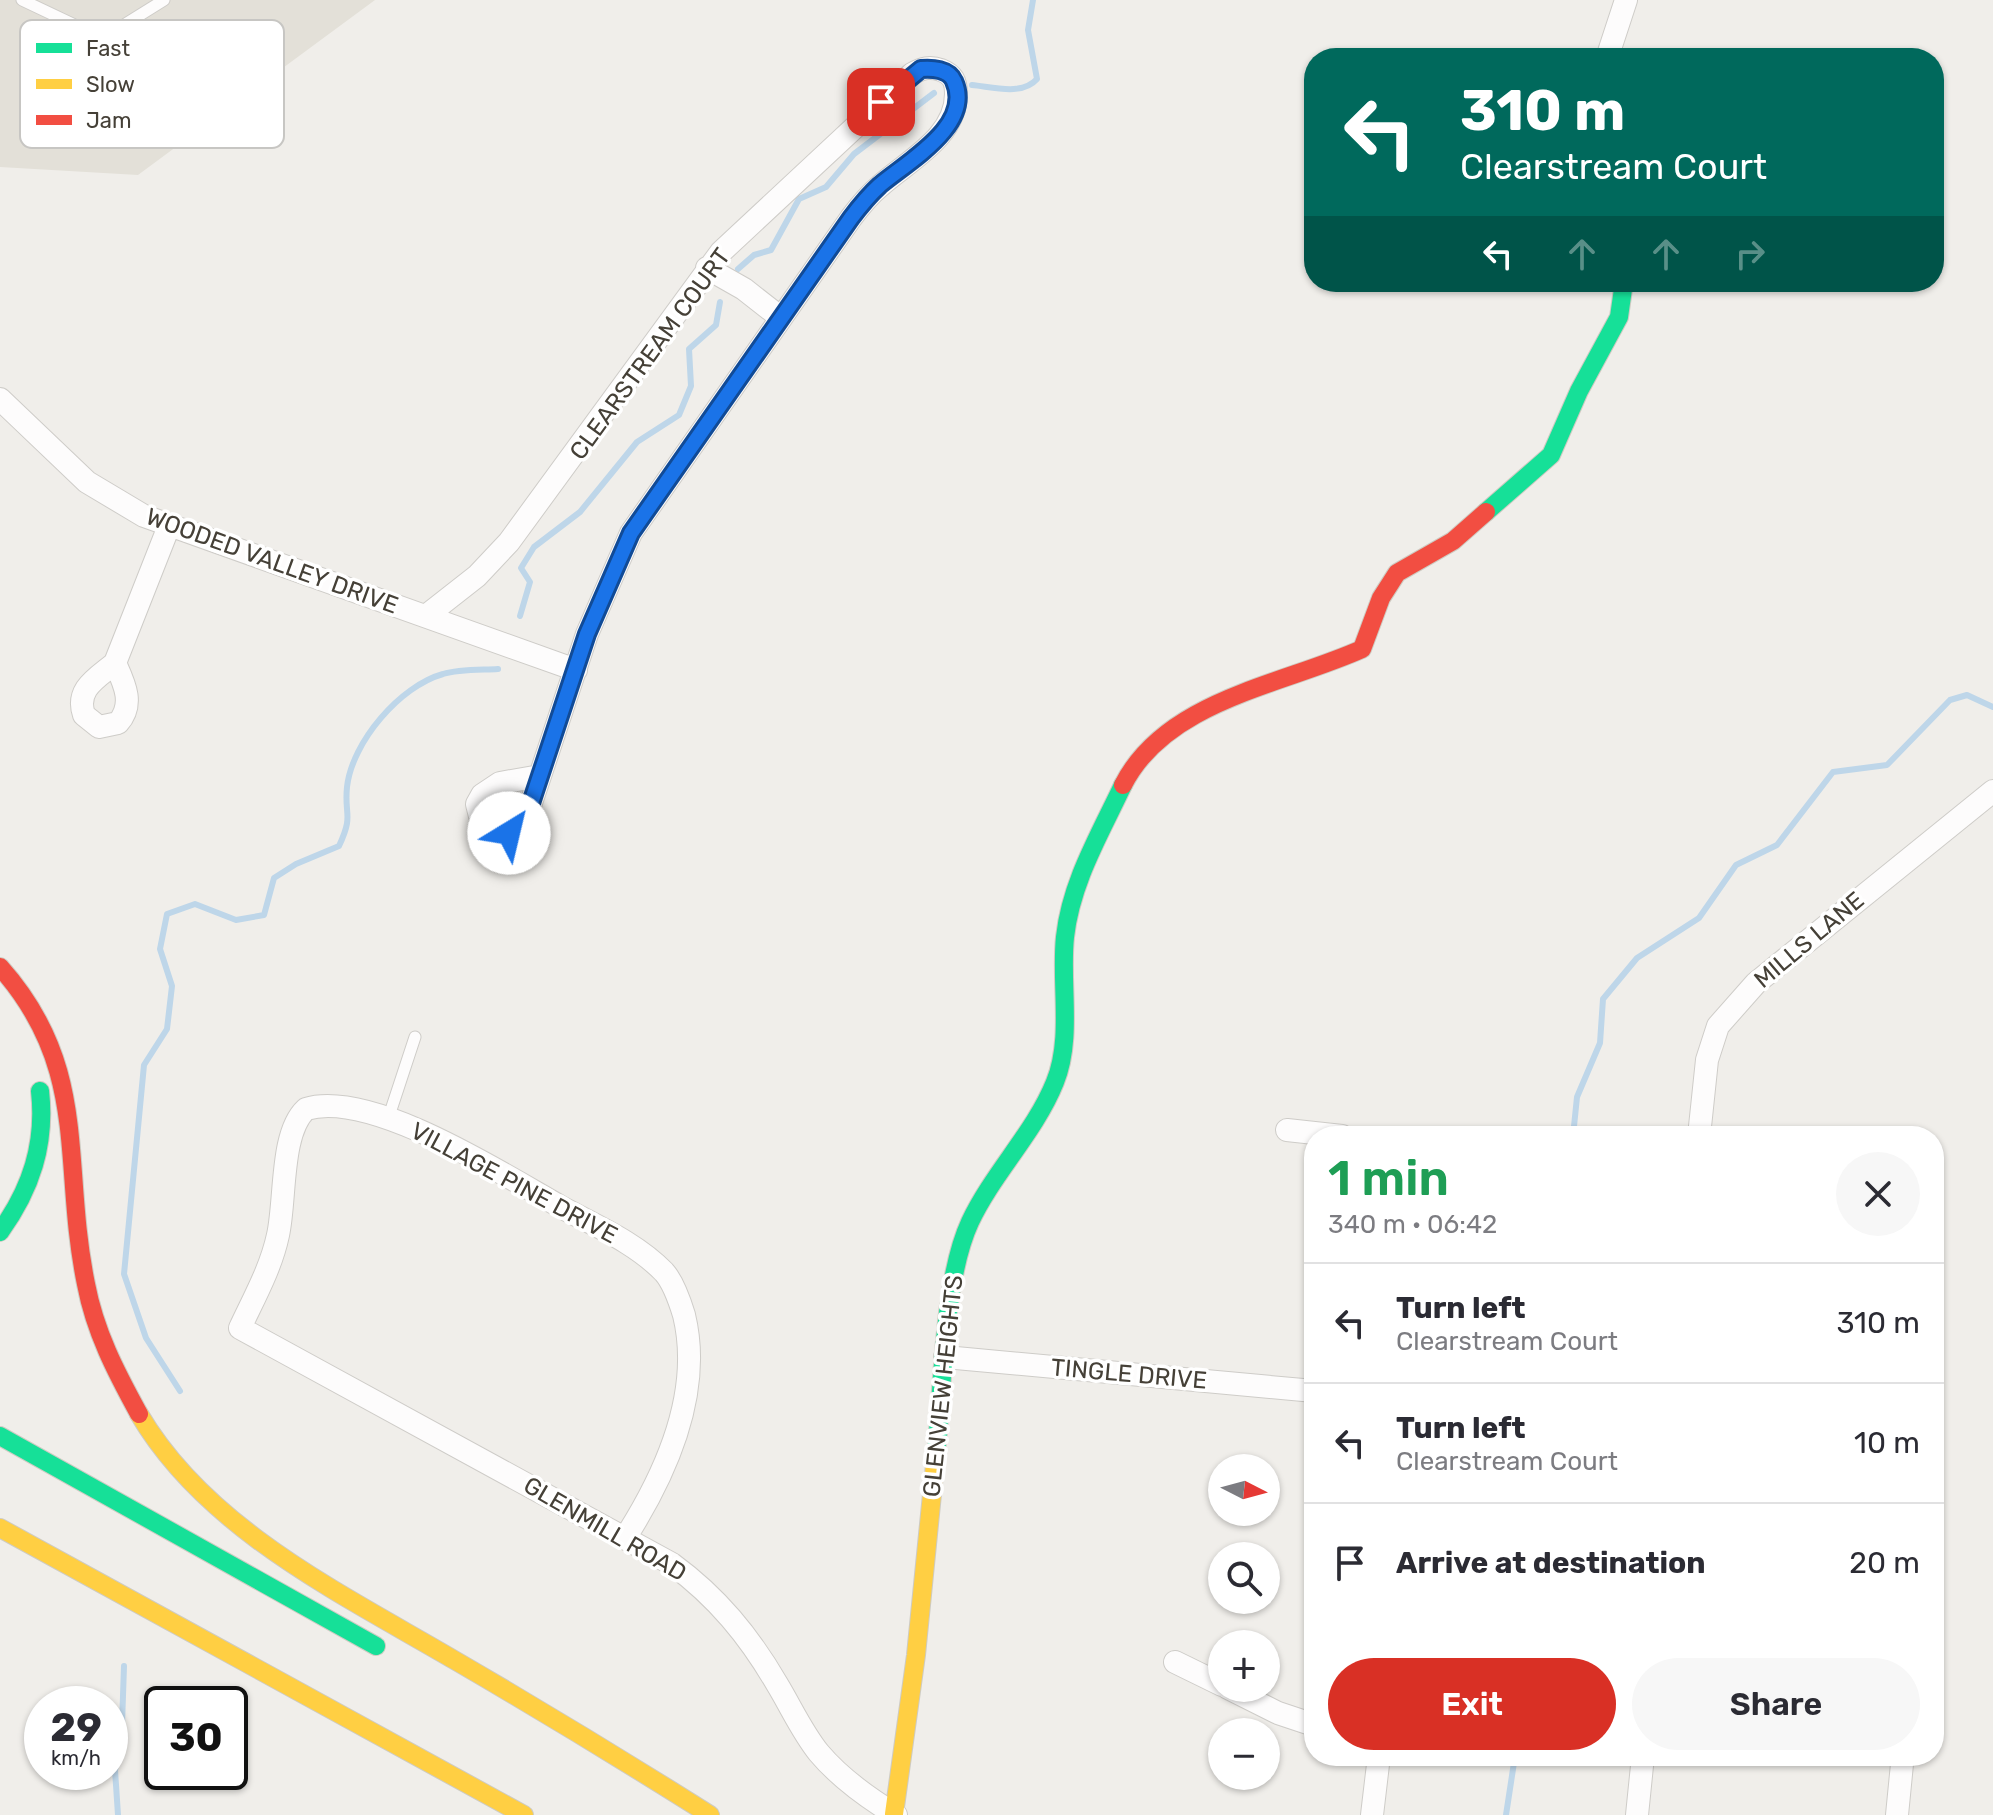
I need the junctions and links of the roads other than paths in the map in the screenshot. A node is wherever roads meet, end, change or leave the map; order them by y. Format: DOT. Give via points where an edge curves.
graph roads {
  1 [pos="22,0"];
  2 [pos="164,0"];
  3 [pos="1626,0"];
  4 [pos="64,20"];
  5 [pos="132,20"];
  6 [pos="1610,48"];
  7 [pos="707,268"];
  8 [pos="1623,292"];
  9 [pos="781,318"];
  10 [pos="0,399"];
  11 [pos="169,526"];
  12 [pos="426,616"];
  13 [pos="115,663"];
  14 [pos="576,670"];
  15 [pos="540,776"];
  16 [pos="1993,791"];
  17 [pos="0,967"];
  18 [pos="415,1037"];
  19 [pos="35,1067"];
  20 [pos="388,1119"];
  21 [pos="1700,1126"];
  22 [pos="1287,1130"];
  23 [pos="1304,1132"];
  24 [pos="0,1232"];
  25 [pos="240,1328"];
  26 [pos="945,1357"];
  27 [pos="1304,1390"];
  28 [pos="0,1436"];
  29 [pos="0,1528"];
  30 [pos="625,1538"];
  31 [pos="0,1540"];
  32 [pos="103,1586"];
  33 [pos="390,1654"];
  34 [pos="1175,1662"];
  35 [pos="1208,1678"];
  36 [pos="1256,1702"];
  37 [pos="1304,1722"];
  38 [pos="1378,1766"];
  39 [pos="1642,1766"];
  40 [pos="1902,1766"];
  41 [pos="651,1801"];
  42 [pos="895,1814"];
  43 [pos="524,1815"];
  44 [pos="677,1815"];
  45 [pos="710,1815"];
  46 [pos="1372,1815"];
  47 [pos="1637,1815"];
  48 [pos="1897,1815"];
  1 -- 4 [label="lane"];
  2 -- 5 [label="lane"];
  3 -- 6 [label="street"];
  7 -- 9 [label="street"];
  7 -- 9 [label="street, CLEARSTREAM COURT" via="912,74 932,68 951,75 956,108 948,124 865,201"];
  7 -- 12 [label="street, CLEARSTREAM COURT" via="509,542 477,576"];
  8 -- 26 [label="main road, GLENVIEW HEIGHTS" via="1619,317 1551,455 1453,541 1397,573 1381,598 1362,649 1231,700 1182,724 1146,750 1078,883 1060,984 1062,1060 1045,1104 971,1220 952,1279"];
  9 -- 14 [label="street, CLEARSTREAM COURT" via="631,533"];
  10 -- 11 [label="street, WOODED VALLEY DRIVE" via="87,482 123,506"];
  11 -- 12 [label="street, WOODED VALLEY DRIVE"];
  11 -- 13 [label="street"];
  12 -- 14 [label="street, WOODED VALLEY DRIVE"];
  14 -- 15 [label="street, CLEARSTREAM COURT"];
  16 -- 21 [label="street, MILLS LANE" via="1756,983 1718,1026 1707,1060"];
  17 -- 45 [label="main road" via="34,1008 51,1043 68,1126 83,1271 95,1321 132,1404 170,1458 207,1498 297,1565"];
  18 -- 20 [label="lane"];
  19 -- 24 [label="main road" via="42,1106 41,1146 29,1184"];
  20 -- 25 [label="street, VILLAGE PINE DRIVE" via="333,1105 306,1109 297,1117 279,1234"];
  20 -- 30 [label="street, VILLAGE PINE DRIVE" via="494,1169 636,1249 667,1274 687,1337 683,1409 671,1453"];
  22 -- 23 [label="street"];
  25 -- 30 [label="street, GLENMILL ROAD"];
  26 -- 27 [label="street, TINGLE DRIVE"];
  26 -- 42 [label="main road, GLENVIEW HEIGHTS"];
  28 -- 33 [label="main road"];
  29 -- 32 [label="main road"];
  30 -- 42 [label="street, GLENMILL ROAD" via="672,1564 715,1598 751,1641 818,1751"];
  31 -- 32 [label="main road"];
  32 -- 43 [label="main road"];
  34 -- 35 [label="street"];
  36 -- 37 [label="street"];
  38 -- 46 [label="street"];
  39 -- 47 [label="street"];
  40 -- 48 [label="street"];
  41 -- 44 [label="main road"];
}
